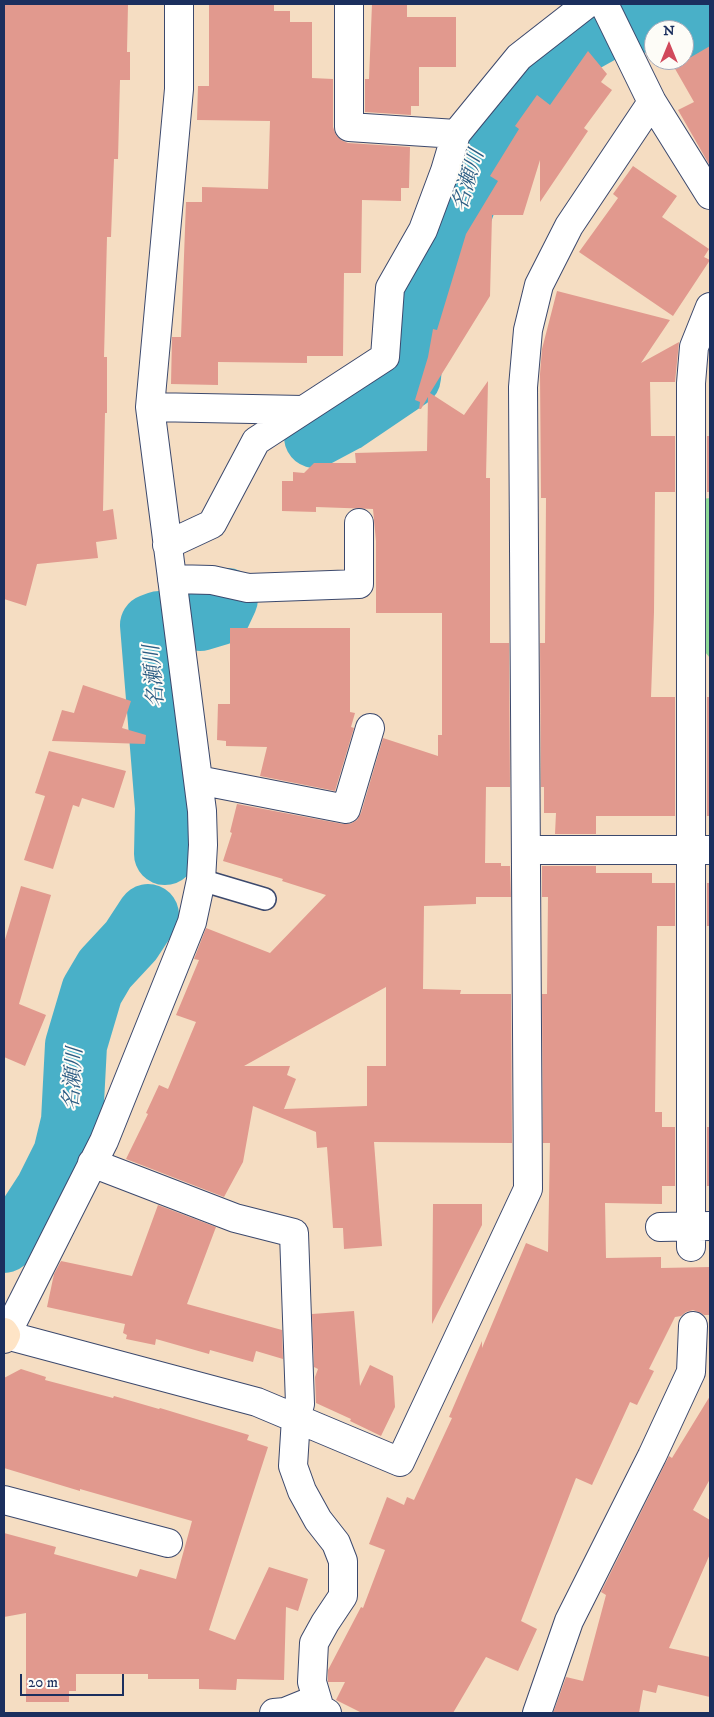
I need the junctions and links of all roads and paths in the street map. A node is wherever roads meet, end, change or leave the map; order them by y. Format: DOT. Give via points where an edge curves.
graph roads {
  1 [pos="179,4"];
  2 [pos="349,4"];
  3 [pos="587,4"];
  4 [pos="604,4"];
  5 [pos="652,102"];
  6 [pos="456,134"];
  7 [pos="710,195"];
  8 [pos="710,307"];
  9 [pos="150,407"];
  10 [pos="303,410"];
  11 [pos="359,523"];
  12 [pos="167,545"];
  13 [pos="172,579"];
  14 [pos="700,676"];
  15 [pos="370,728"];
  16 [pos="198,780"];
  17 [pos="526,850"];
  18 [pos="700,850"];
  19 [pos="201,880"];
  20 [pos="265,899"];
  21 [pos="92,1163"];
  22 [pos="660,1227"];
  23 [pos="697,1233"];
  24 [pos="693,1326"];
  25 [pos="5,1335"];
  26 [pos="296,1418"];
  27 [pos="4,1500"];
  28 [pos="168,1543"];
  29 [pos="322,1706"];
  30 [pos="274,1713"];
  31 [pos="537,1713"];
  1 -- 9 [label="street" via="179,89"];
  2 -- 6 [label="street" via="349,127"];
  3 -- 6 [label="street" via="519,58"];
  4 -- 5 [label="street"];
  5 -- 7 [label="street"];
  5 -- 17 [label="street" via="569,226 539,285 528,330 523,387"];
  6 -- 10 [label="street" via="446,171 423,230 390,288 385,357"];
  8 -- 14 [label="street" via="694,347 691,383"];
  9 -- 10 [label="street"];
  9 -- 12 [label="street"];
  10 -- 12 [label="street" via="256,441 212,524"];
  11 -- 13 [label="street" via="359,584 248,588 212,580"];
  12 -- 13 [label="street"];
  13 -- 16 [label="street"];
  14 -- 18 [label="street"];
  15 -- 16 [label="street" via="346,809"];
  16 -- 19 [label="street" via="203,836"];
  17 -- 18 [label="street"];
  17 -- 26 [label="street" via="528,1189 531,1205 400,1462"];
  18 -- 23 [label="street"];
  19 -- 20 [label="lane"];
  19 -- 21 [label="street" via="192,922 104,1141"];
  21 -- 25 [label="street"];
  21 -- 26 [label="street" via="234,1218 294,1233 300,1404"];
  22 -- 23 [label="street"];
  24 -- 31 [label="street" via="691,1372 569,1621"];
  25 -- 26 [label="street" via="257,1402"];
  26 -- 29 [label="street" via="293,1466 302,1491 336,1543 343,1561 343,1596 314,1643 312,1682"];
  27 -- 28 [label="street"];
  29 -- 30 [label="street"];
}
